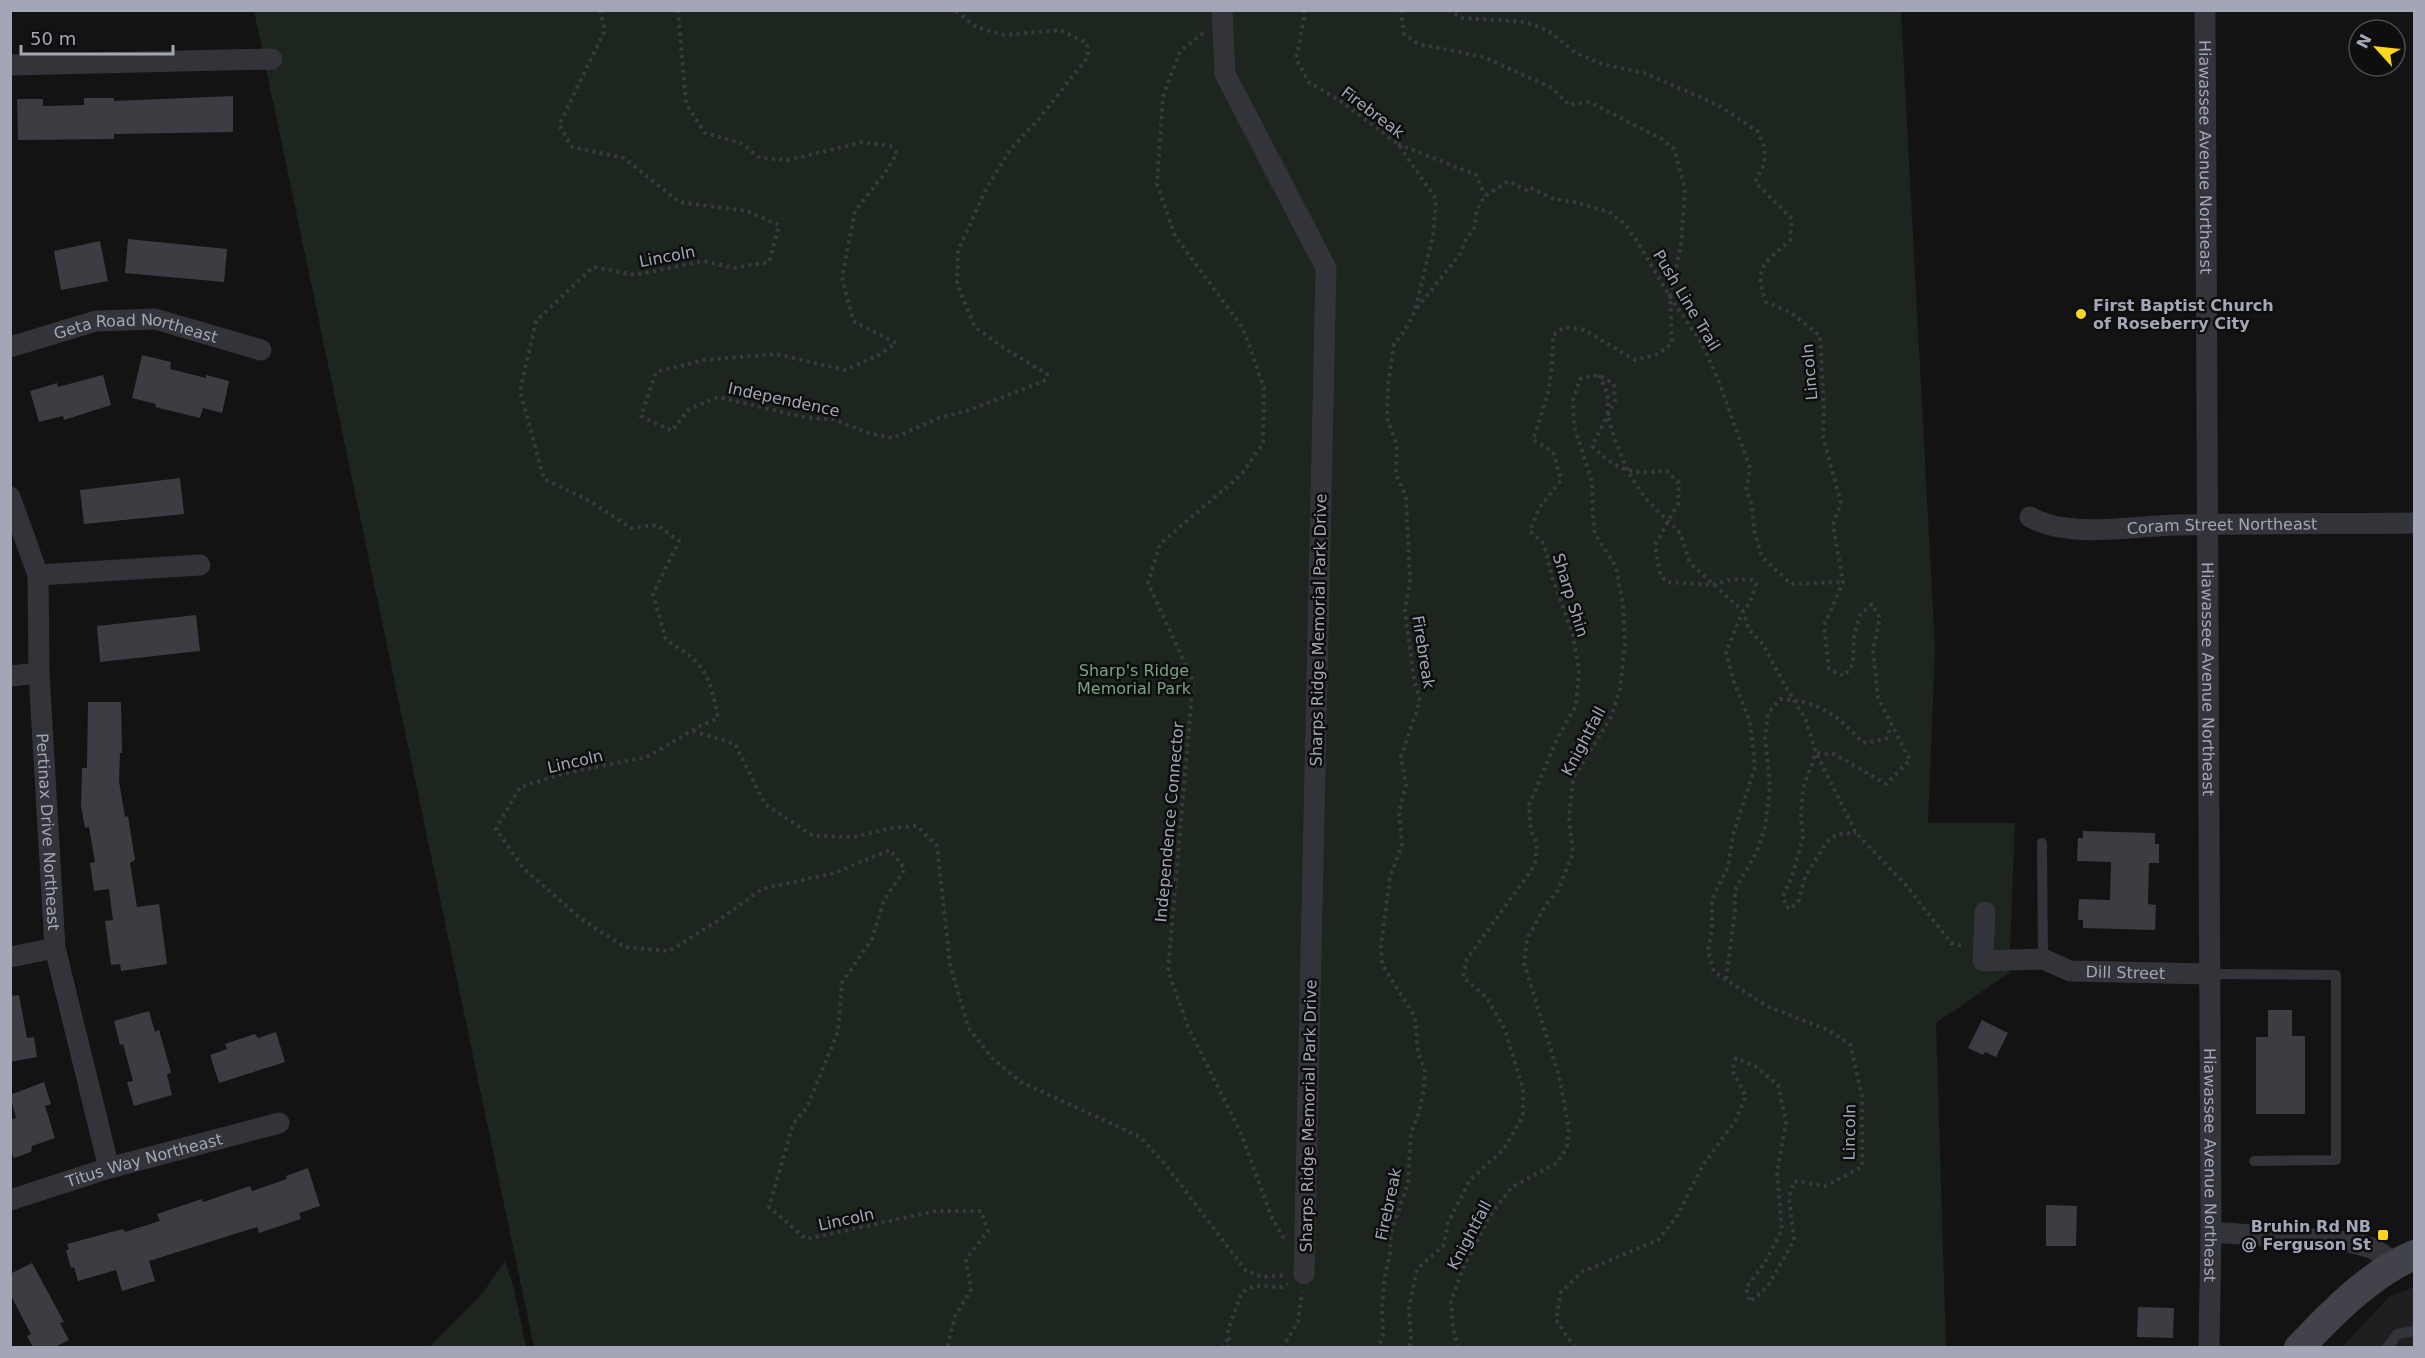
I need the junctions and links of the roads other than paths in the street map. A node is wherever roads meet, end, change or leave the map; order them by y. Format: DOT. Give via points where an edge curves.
graph roads {
  1 [pos="2205,10"];
  2 [pos="1222,15"];
  3 [pos="272,59"];
  4 [pos="10,65"];
  5 [pos="10,347"];
  6 [pos="261,350"];
  7 [pos="10,497"];
  8 [pos="2030,517"];
  9 [pos="2415,524"];
  10 [pos="2207,525"];
  11 [pos="200,565"];
  12 [pos="38,575"];
  13 [pos="39,673"];
  14 [pos="10,676"];
  15 [pos="2042,843"];
  16 [pos="1985,912"];
  17 [pos="55,948"];
  18 [pos="10,957"];
  19 [pos="2043,959"];
  20 [pos="2210,974"];
  21 [pos="279,1124"];
  22 [pos="2254,1161"];
  23 [pos="109,1168"];
  24 [pos="10,1200"];
  25 [pos="2211,1232"];
  26 [pos="2405,1259"];
  27 [pos="1304,1274"];
  28 [pos="2415,1331"];
  29 [pos="2209,1347"];
  30 [pos="2299,1347"];
  31 [pos="2387,1347"];
  1 -- 10 [label="street, Hiawassee Avenue Northeast"];
  2 -- 27 [label="street, Sharps Ridge Memorial Park Drive" via="1225,74 1326,268"];
  3 -- 4 [label="street"];
  5 -- 6 [label="street, Geta Road Northeast" via="96,321 155,319"];
  7 -- 12 [label="street, Pertinax Drive Northeast"];
  8 -- 10 [label="street, Coram Street Northeast" via="2060,527"];
  9 -- 10 [label="street, Coram Street Northeast"];
  10 -- 20 [label="street, Hiawassee Avenue Northeast"];
  11 -- 12 [label="street"];
  12 -- 13 [label="street, Pertinax Drive Northeast"];
  13 -- 14 [label="street"];
  13 -- 17 [label="street, Pertinax Drive Northeast"];
  15 -- 19 [label="lane"];
  16 -- 19 [label="street, Dill Street" via="1983,961"];
  17 -- 18 [label="street"];
  17 -- 23 [label="street, Pertinax Drive Northeast"];
  19 -- 20 [label="street, Dill Street" via="2070,971"];
  20 -- 22 [label="lane" via="2336,975 2336,1160"];
  20 -- 25 [label="street, Hiawassee Avenue Northeast"];
  21 -- 23 [label="street, Titus Way Northeast"];
  23 -- 24 [label="street, Titus Way Northeast"];
  25 -- 26 [label="street" via="2350,1242"];
  25 -- 29 [label="street, Hiawassee Avenue Northeast"];
  26 -- 30 [label="main road" via="2329,1317"];
  28 -- 31 [label="lane" via="2397,1334"];
}
